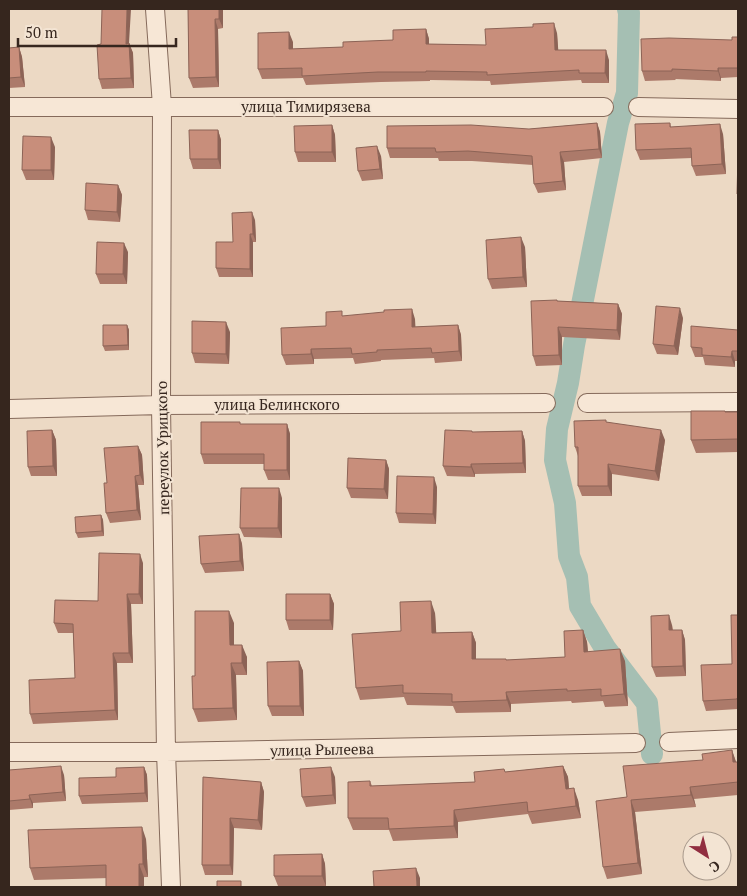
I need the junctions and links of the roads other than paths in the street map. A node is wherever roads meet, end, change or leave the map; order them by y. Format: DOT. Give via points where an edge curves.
graph roads {
  1 [pos="155,9"];
  2 [pos="162,106"];
  3 [pos="9,107"];
  4 [pos="604,107"];
  5 [pos="638,107"];
  6 [pos="738,109"];
  7 [pos="738,402"];
  8 [pos="546,403"];
  9 [pos="587,403"];
  10 [pos="161,405"];
  11 [pos="9,408"];
  12 [pos="738,739"];
  13 [pos="669,742"];
  14 [pos="636,743"];
  15 [pos="9,752"];
  16 [pos="166,752"];
  17 [pos="170,887"];
  1 -- 2 [label="street, переулок Урицкого"];
  2 -- 3 [label="street, улица Тимирязева"];
  2 -- 4 [label="street, улица Тимирязева"];
  2 -- 10 [label="street, переулок Урицкого"];
  5 -- 6 [label="street"];
  7 -- 9 [label="street"];
  8 -- 10 [label="street, улица Белинского"];
  10 -- 11 [label="street, улица Белинского"];
  10 -- 16 [label="street, переулок Урицкого"];
  12 -- 13 [label="street"];
  14 -- 16 [label="street, улица Рылеева"];
  15 -- 16 [label="street, улица Рылеева"];
  16 -- 17 [label="street, переулок Урицкого"];
}
